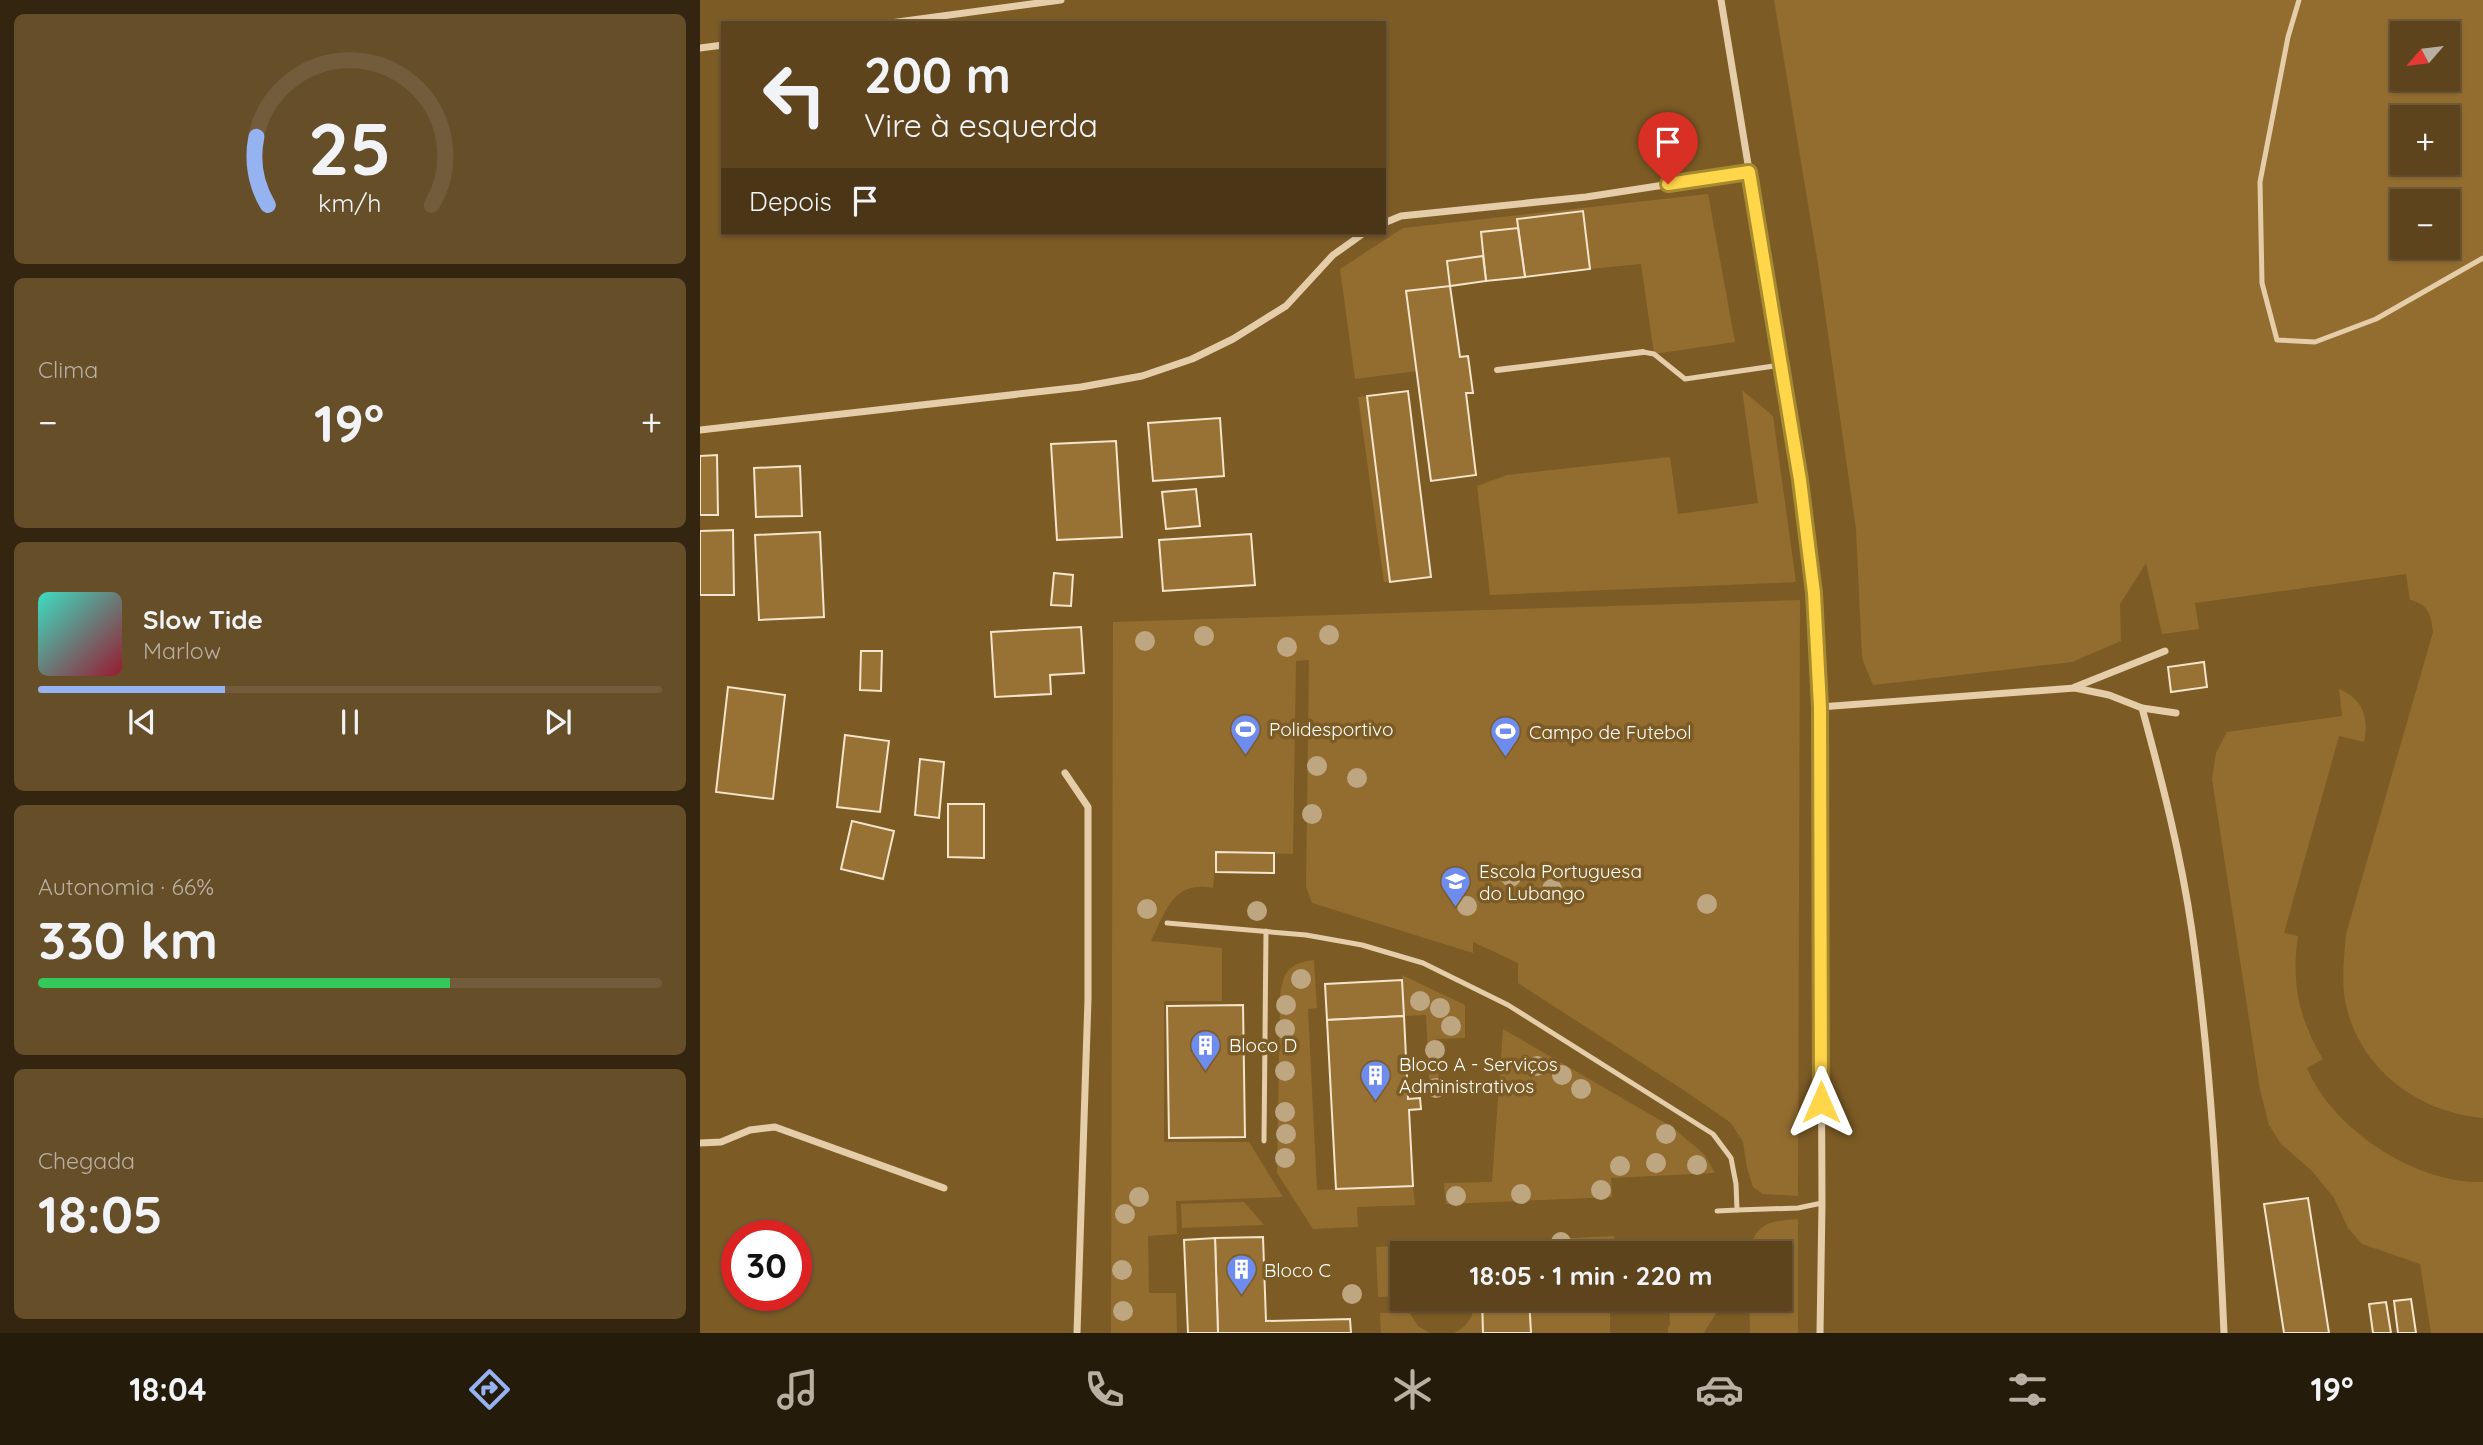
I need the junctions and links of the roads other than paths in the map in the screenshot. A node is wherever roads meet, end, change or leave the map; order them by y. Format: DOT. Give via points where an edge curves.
graph roads {
  1 [pos="1060,0"];
  2 [pos="1721,0"];
  3 [pos="2299,0"];
  4 [pos="905,21"];
  5 [pos="721,45"];
  6 [pos="700,48"];
  7 [pos="1749,172"];
  8 [pos="1386,222"];
  9 [pos="1361,235"];
  10 [pos="2483,258"];
  11 [pos="1643,352"];
  12 [pos="1781,365"];
  13 [pos="1497,370"];
  14 [pos="700,430"];
  15 [pos="2165,651"];
  16 [pos="2075,688"];
  17 [pos="1820,707"];
  18 [pos="2142,708"];
  19 [pos="2176,713"];
  20 [pos="1065,773"];
  21 [pos="1167,923"];
  22 [pos="1266,931"];
  23 [pos="1264,1141"];
  24 [pos="700,1143"];
  25 [pos="944,1188"];
  26 [pos="1822,1203"];
  27 [pos="1737,1210"];
  28 [pos="1717,1211"];
  29 [pos="1077,1333"];
  30 [pos="1819,1333"];
  31 [pos="2224,1333"];
  1 -- 4 [label="street"];
  2 -- 7 [label="street"];
  3 -- 10 [label="lane" via="2260,182 2262,283 2277,340 2315,342 2375,319"];
  5 -- 6 [label="street"];
  7 -- 8 [label="street" via="1586,197 1401,216"];
  7 -- 12 [label="street"];
  9 -- 14 [label="street" via="1333,255 1286,306 1213,349 1142,376 1081,387"];
  11 -- 12 [label="lane" via="1654,354 1685,379"];
  11 -- 13 [label="street"];
  12 -- 17 [label="street" via="1814,593"];
  15 -- 16 [label="street"];
  16 -- 17 [label="street"];
  16 -- 18 [label="street"];
  17 -- 26 [label="street"];
  18 -- 19 [label="street"];
  18 -- 31 [label="street" via="2171,816 2192,929 2210,1077"];
  20 -- 29 [label="street" via="1088,807 1088,999"];
  21 -- 22 [label="lane"];
  22 -- 23 [label="lane"];
  22 -- 27 [label="lane" via="1362,945 1423,963 1508,1005 1713,1135 1731,1158"];
  24 -- 25 [label="street" via="775,1127"];
  26 -- 27 [label="lane"];
  26 -- 30 [label="street"];
  27 -- 28 [label="lane"];
}
